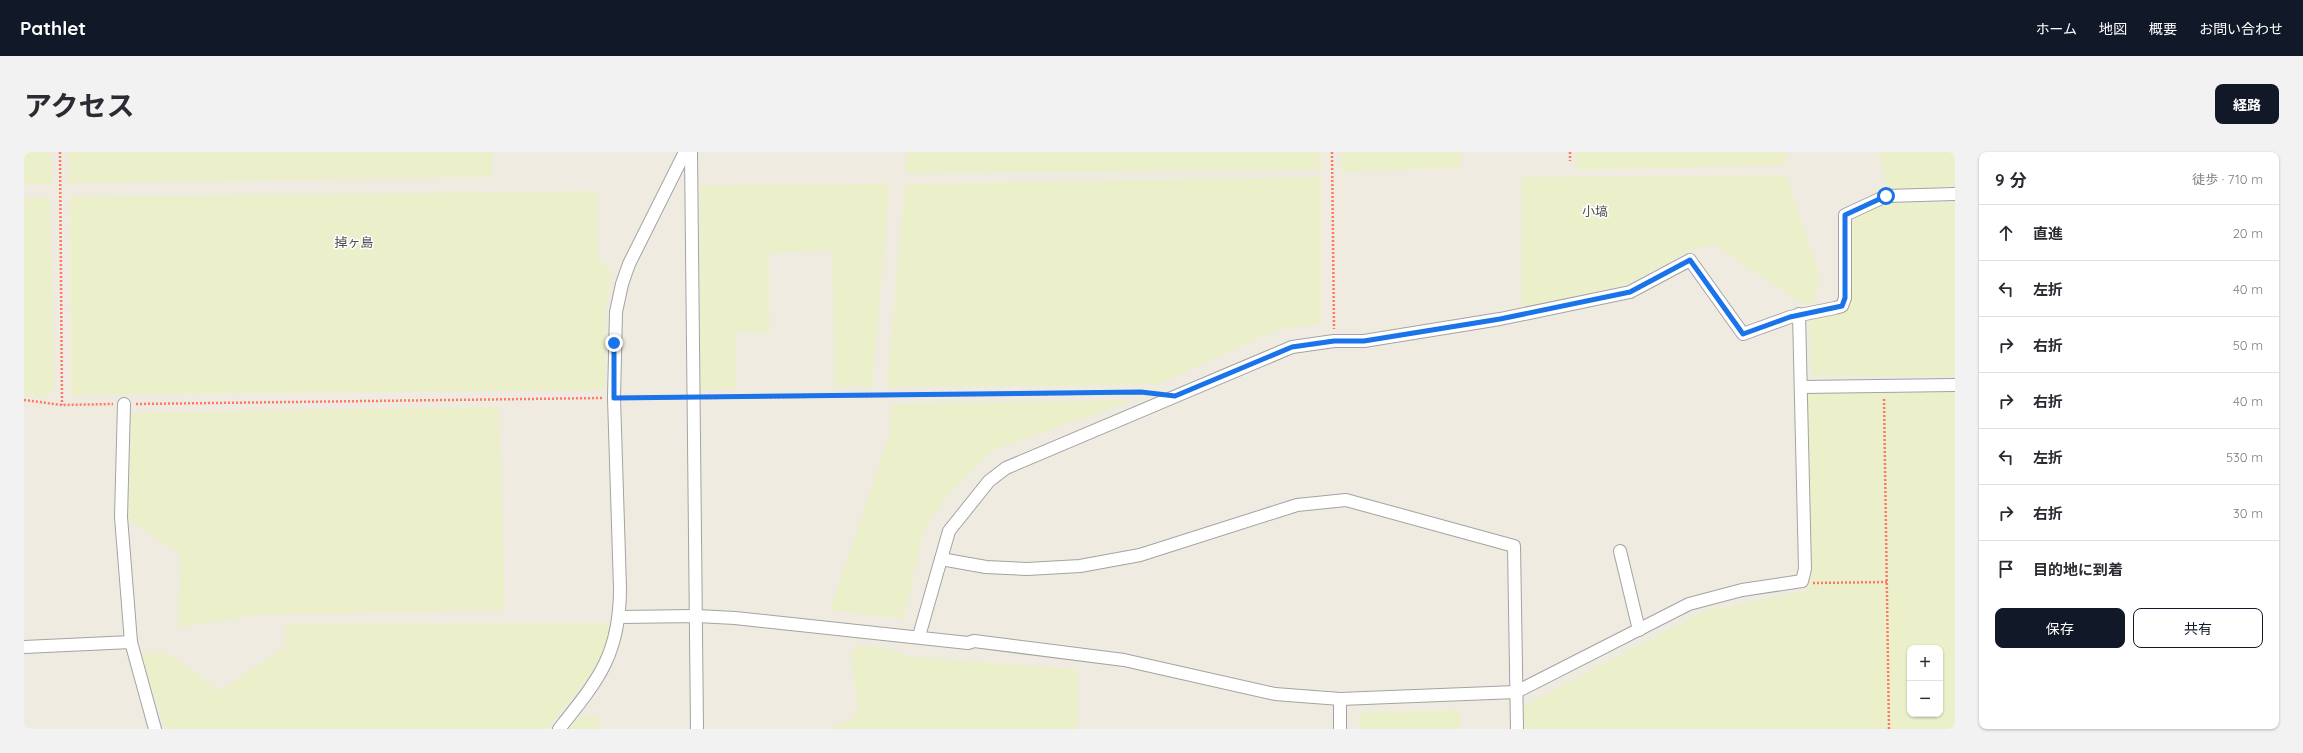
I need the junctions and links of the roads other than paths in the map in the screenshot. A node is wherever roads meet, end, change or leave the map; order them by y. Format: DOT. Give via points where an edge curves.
graph roads {
  1 [pos="685,152"];
  2 [pos="691,152"];
  3 [pos="1955,194"];
  4 [pos="1799,314"];
  5 [pos="1955,385"];
  6 [pos="1802,387"];
  7 [pos="124,404"];
  8 [pos="1620,551"];
  9 [pos="941,559"];
  10 [pos="697,616"];
  11 [pos="620,617"];
  12 [pos="1640,630"];
  13 [pos="919,636"];
  14 [pos="131,642"];
  15 [pos="24,647"];
  16 [pos="1516,692"];
  17 [pos="1340,699"];
  18 [pos="155,729"];
  19 [pos="560,729"];
  20 [pos="697,729"];
  21 [pos="1340,729"];
  22 [pos="1517,729"];
  1 -- 11 [label="street" via="629,264 616,312 614,398"];
  2 -- 10 [label="street"];
  3 -- 4 [label="street" via="1886,196 1845,215 1845,298 1842,306"];
  4 -- 6 [label="street"];
  4 -- 9 [label="street" via="1743,334 1690,260 1630,292 1500,319 1364,341 1334,341 1292,347 1006,468 989,481 949,531"];
  5 -- 6 [label="street"];
  6 -- 12 [label="street" via="1805,569 1802,581 1716,596 1689,604"];
  7 -- 14 [label="street" via="121,517"];
  8 -- 12 [label="street"];
  9 -- 13 [label="street"];
  9 -- 16 [label="street" via="986,567 1027,569 1080,566 1140,555 1297,505 1346,500 1514,546"];
  10 -- 11 [label="street"];
  10 -- 13 [label="street"];
  10 -- 20 [label="street"];
  11 -- 19 [label="street" via="617,635 602,672"];
  12 -- 16 [label="street"];
  13 -- 17 [label="street" via="1124,660 1275,694"];
  14 -- 15 [label="street"];
  14 -- 18 [label="street"];
  16 -- 17 [label="street"];
  16 -- 22 [label="street"];
  17 -- 21 [label="street"];
}
